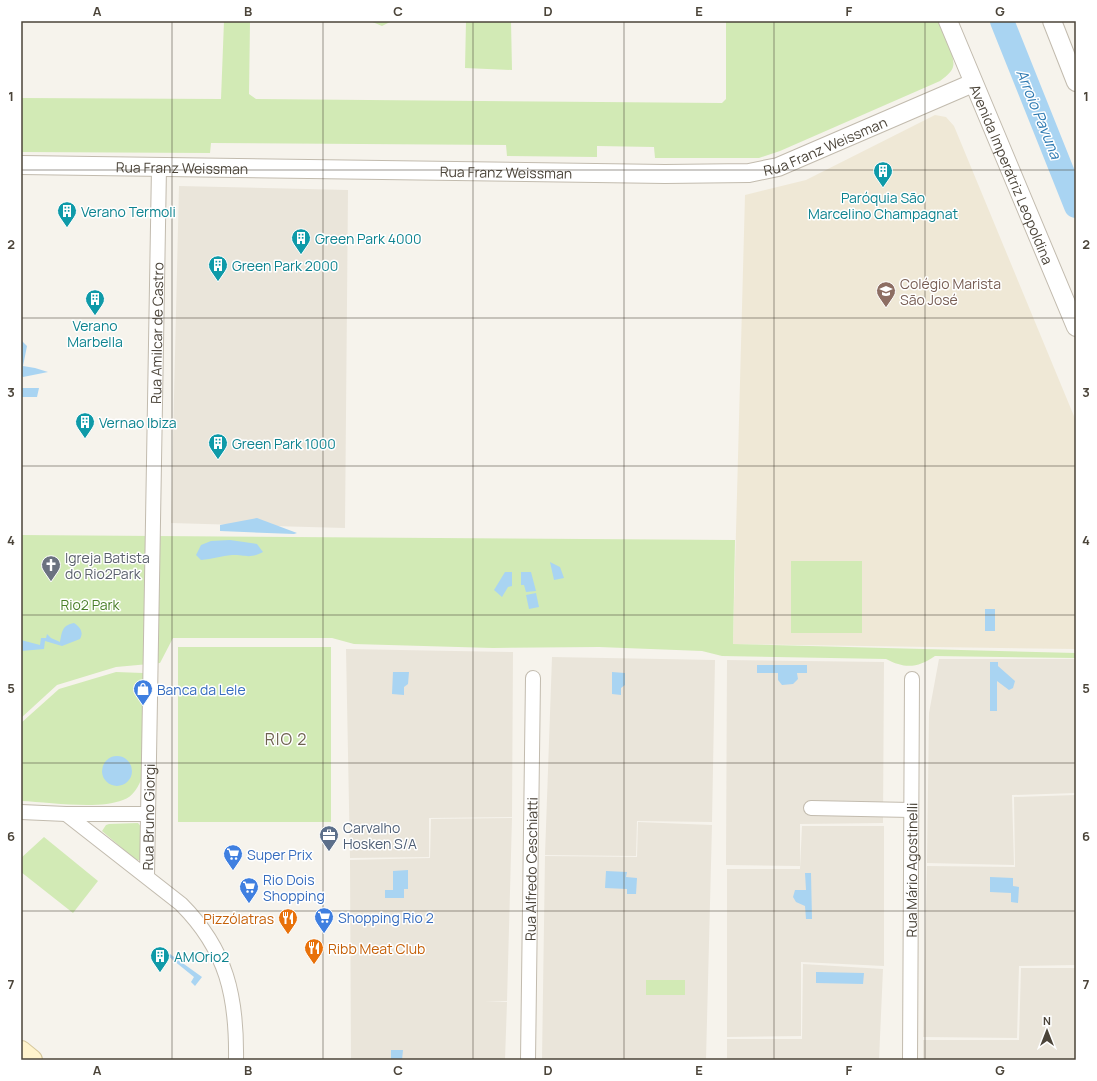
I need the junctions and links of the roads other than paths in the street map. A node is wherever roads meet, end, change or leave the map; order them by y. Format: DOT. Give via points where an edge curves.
graph roads {
  1 [pos="948,21"];
  2 [pos="1052,21"];
  3 [pos="1076,82"];
  4 [pos="972,83"];
  5 [pos="21,165"];
  6 [pos="159,167"];
  7 [pos="1076,327"];
  8 [pos="152,591"];
  9 [pos="534,678"];
  10 [pos="912,679"];
  11 [pos="811,808"];
  12 [pos="911,810"];
  13 [pos="21,812"];
  14 [pos="66,814"];
  15 [pos="148,814"];
  16 [pos="147,876"];
  17 [pos="21,1051"];
  18 [pos="32,1060"];
  19 [pos="236,1060"];
  20 [pos="528,1060"];
  21 [pos="910,1060"];
  1 -- 4 [label="street, Avenida Imperatriz Leopoldina"];
  2 -- 3 [label="street"];
  4 -- 6 [label="street, Rua Franz Weissman" via="778,167 749,173"];
  4 -- 7 [label="street, Avenida Imperatriz Leopoldina"];
  5 -- 6 [label="street, Rua Franz Weissman"];
  6 -- 8 [label="street, Rua Amilcar de Castro"];
  8 -- 15 [label="street, Rua Bruno Giorgi"];
  9 -- 20 [label="street, Rua Alfredo Ceschiatti"];
  10 -- 12 [label="street, Rua Mário Agostinelli"];
  11 -- 12 [label="street"];
  12 -- 21 [label="street, Rua Mário Agostinelli"];
  13 -- 14 [label="street"];
  14 -- 15 [label="street"];
  14 -- 16 [label="street"];
  15 -- 16 [label="street, Rua Bruno Giorgi"];
  16 -- 19 [label="street, Rua Bruno Giorgi" via="191,914 222,963 235,1010"];
  17 -- 18 [label="main road"];
}
